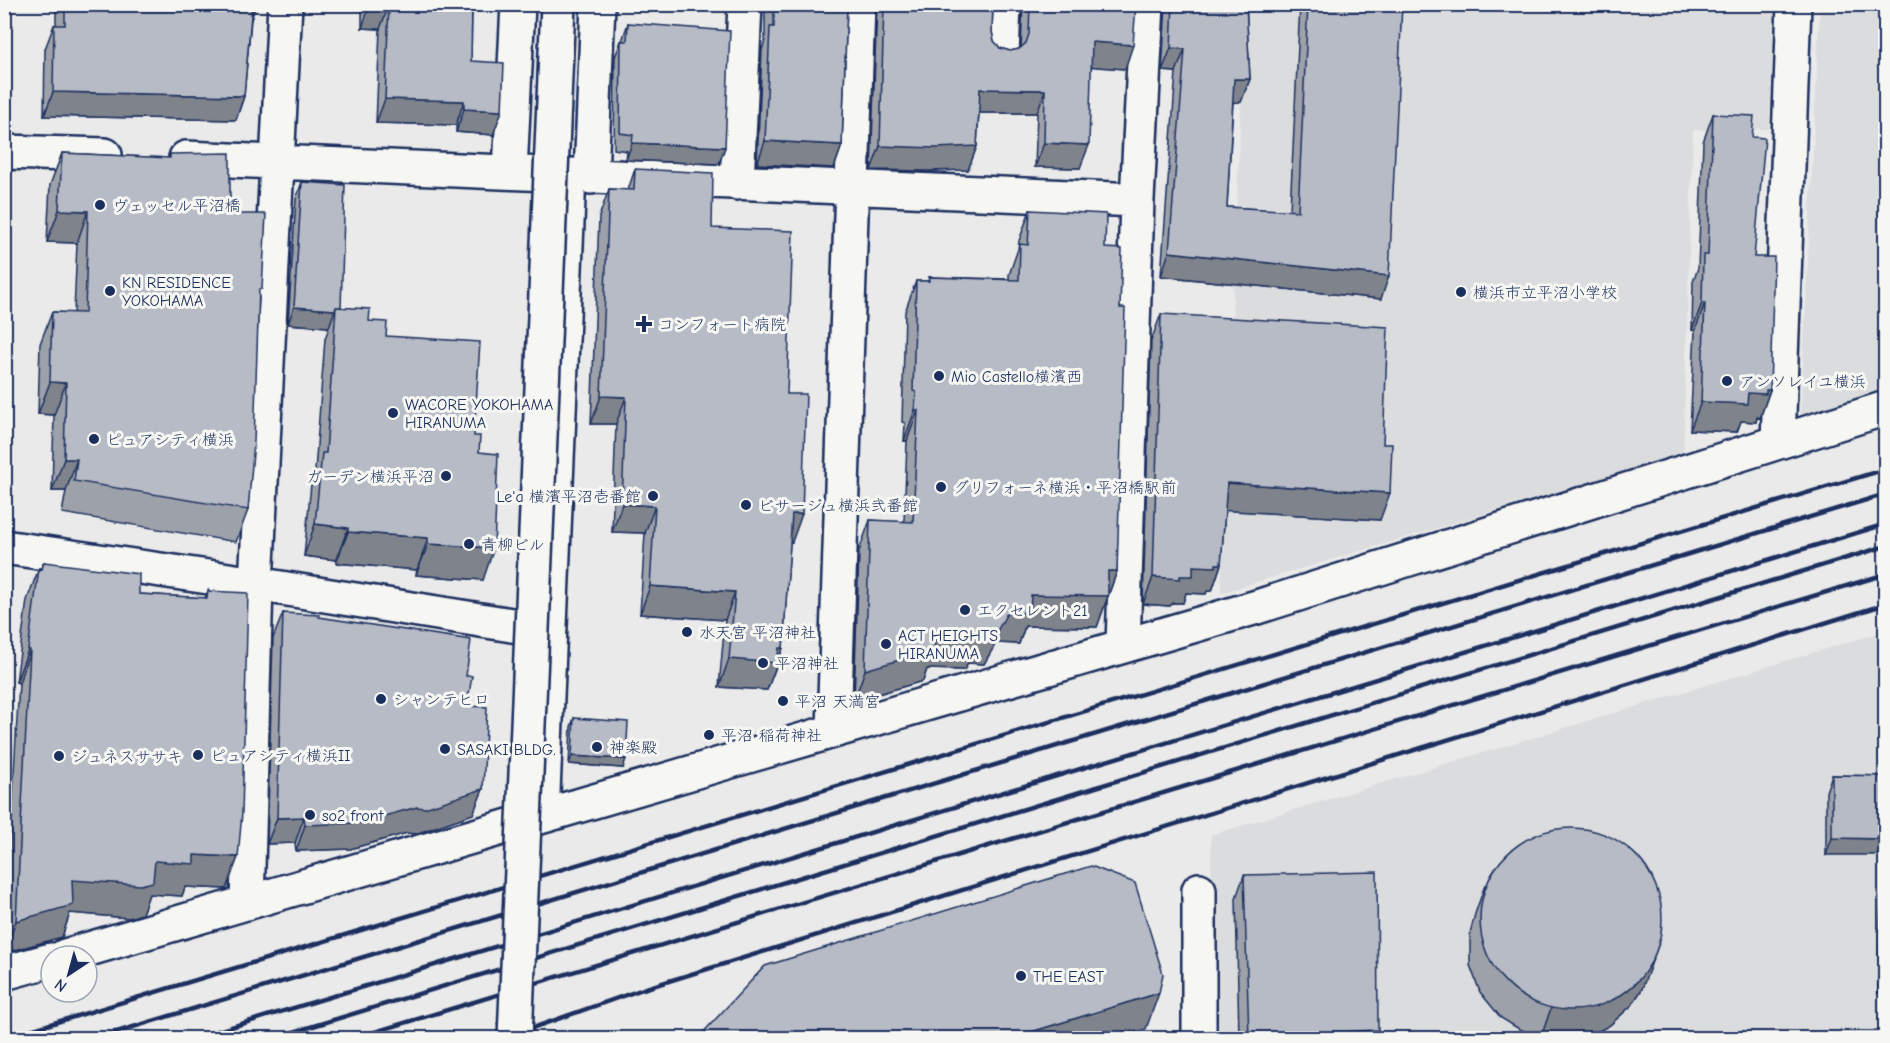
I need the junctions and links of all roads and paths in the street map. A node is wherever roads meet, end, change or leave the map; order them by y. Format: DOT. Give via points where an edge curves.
graph roads {
  1 [pos="285,4"];
  2 [pos="518,4"];
  3 [pos="558,4"];
  4 [pos="598,4"];
  5 [pos="746,4"];
  6 [pos="858,4"];
  7 [pos="1004,4"];
  8 [pos="1147,4"];
  9 [pos="1794,4"];
  10 [pos="1002,56"];
  11 [pos="4,152"];
  12 [pos="278,162"];
  13 [pos="523,173"];
  14 [pos="580,176"];
  15 [pos="737,183"];
  16 [pos="852,188"];
  17 [pos="1137,200"];
  18 [pos="1886,408"];
  19 [pos="1779,442"];
  20 [pos="4,547"];
  21 [pos="256,584"];
  22 [pos="518,626"];
  23 [pos="549,639"];
  24 [pos="1123,646"];
  25 [pos="834,729"];
  26 [pos="542,816"];
  27 [pos="509,825"];
  28 [pos="1199,890"];
  29 [pos="247,903"];
  30 [pos="99,946"];
  31 [pos="39,963"];
  32 [pos="4,973"];
  33 [pos="515,1038"];
  34 [pos="1199,1038"];
  1 -- 12 [label="street"];
  2 -- 13 [label="street"];
  3 -- 33 [label="street, bridge"];
  4 -- 14 [label="street"];
  5 -- 15 [label="street"];
  6 -- 16 [label="street"];
  7 -- 10 [label="street"];
  8 -- 17 [label="street"];
  9 -- 19 [label="street"];
  11 -- 12 [label="street"];
  12 -- 13 [label="street"];
  12 -- 21 [label="street"];
  13 -- 14 [label="street"];
  13 -- 22 [label="street"];
  14 -- 15 [label="street"];
  14 -- 23 [label="street"];
  15 -- 16 [label="street"];
  16 -- 17 [label="street"];
  16 -- 25 [label="street"];
  17 -- 24 [label="street"];
  18 -- 19 [label="street"];
  19 -- 24 [label="street"];
  20 -- 21 [label="street"];
  21 -- 22 [label="street"];
  21 -- 29 [label="street"];
  22 -- 23 [label="street"];
  22 -- 27 [label="street"];
  23 -- 26 [label="street"];
  24 -- 25 [label="street"];
  25 -- 26 [label="street"];
  26 -- 27 [label="street"];
  27 -- 29 [label="street"];
  28 -- 34 [label="street"];
  29 -- 30 [label="street"];
  31 -- 32 [label="street"];
}
